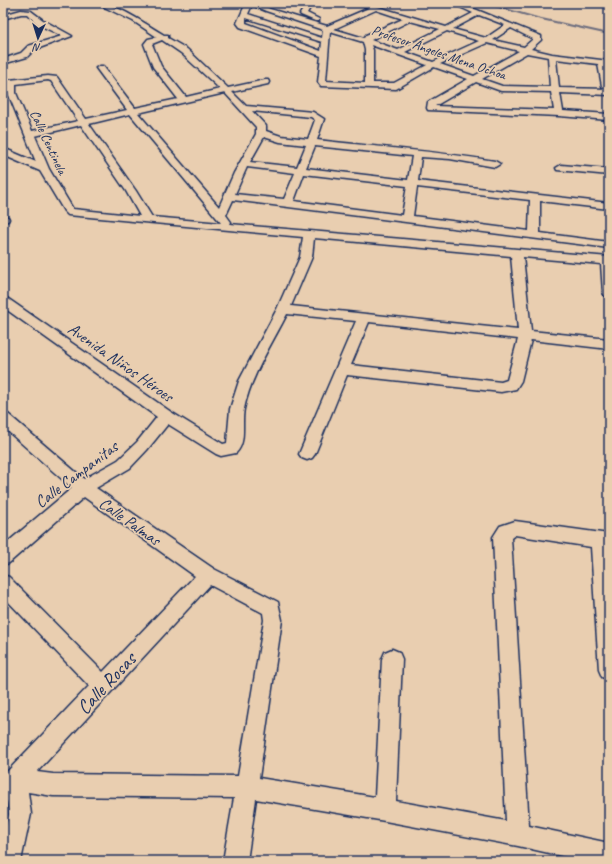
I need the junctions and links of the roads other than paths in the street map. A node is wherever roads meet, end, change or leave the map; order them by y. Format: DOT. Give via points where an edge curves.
graph roads {
  1 [pos="99,3"];
  2 [pos="249,3"];
  3 [pos="254,3"];
  4 [pos="310,3"];
  5 [pos="358,3"];
  6 [pos="454,3"];
  7 [pos="376,8"];
  8 [pos="479,13"];
  9 [pos="244,15"];
  10 [pos="3,17"];
  11 [pos="469,17"];
  12 [pos="410,18"];
  13 [pos="510,25"];
  14 [pos="330,27"];
  15 [pos="496,28"];
  16 [pos="444,29"];
  17 [pos="165,37"];
  18 [pos="367,39"];
  19 [pos="325,41"];
  20 [pos="487,41"];
  21 [pos="31,48"];
  22 [pos="526,50"];
  23 [pos="10,51"];
  24 [pos="401,51"];
  25 [pos="323,54"];
  26 [pos="552,56"];
  27 [pos="3,62"];
  28 [pos="605,63"];
  29 [pos="437,64"];
  30 [pos="100,68"];
  31 [pos="482,75"];
  32 [pos="474,80"];
  33 [pos="265,82"];
  34 [pos="369,85"];
  35 [pos="554,88"];
  36 [pos="608,88"];
  37 [pos="228,91"];
  38 [pos="184,100"];
  39 [pos="244,108"];
  40 [pos="134,112"];
  41 [pos="559,113"];
  42 [pos="609,117"];
  43 [pos="83,122"];
  44 [pos="261,133"];
  45 [pos="30,134"];
  46 [pos="312,142"];
  47 [pos="4,152"];
  48 [pos="417,154"];
  49 [pos="244,164"];
  50 [pos="495,164"];
  51 [pos="561,168"];
  52 [pos="44,169"];
  53 [pos="302,170"];
  54 [pos="609,172"];
  55 [pos="414,183"];
  56 [pos="228,196"];
  57 [pos="535,198"];
  58 [pos="288,203"];
  59 [pos="609,206"];
  60 [pos="221,215"];
  61 [pos="407,218"];
  62 [pos="148,220"];
  63 [pos="230,228"];
  64 [pos="309,234"];
  65 [pos="534,235"];
  66 [pos="609,245"];
  67 [pos="517,253"];
  68 [pos="608,261"];
  69 [pos="609,293"];
  70 [pos="3,301"];
  71 [pos="283,309"];
  72 [pos="364,318"];
  73 [pos="525,336"];
  74 [pos="609,344"];
  75 [pos="342,370"];
  76 [pos="166,416"];
  77 [pos="3,418"];
  78 [pos="307,454"];
  79 [pos="83,488"];
  80 [pos="604,542"];
  81 [pos="3,557"];
  82 [pos="208,575"];
  83 [pos="3,583"];
  84 [pos="392,659"];
  85 [pos="609,670"];
  86 [pos="103,686"];
  87 [pos="9,785"];
  88 [pos="247,787"];
  89 [pos="384,810"];
  90 [pos="518,834"];
  91 [pos="609,855"];
  92 [pos="9,861"];
  93 [pos="235,861"];
  1 -- 17 [label="street"];
  2 -- 9 [label="street"];
  3 -- 14 [label="street, Profesor Ángeles Mena Ochoa" via="268,10"];
  4 -- 14 [label="street" via="303,14"];
  5 -- 7 [label="street"];
  6 -- 8 [label="street"];
  7 -- 12 [label="street"];
  7 -- 14 [label="street"];
  8 -- 11 [label="street"];
  8 -- 13 [label="street"];
  9 -- 19 [label="street"];
  9 -- 25 [label="street" via="241,23 246,27"];
  10 -- 21 [label="street" via="29,12 40,22 68,36"];
  11 -- 15 [label="street"];
  11 -- 16 [label="street"];
  12 -- 16 [label="street"];
  12 -- 18 [label="street"];
  13 -- 15 [label="street"];
  13 -- 22 [label="street" via="538,38"];
  14 -- 18 [label="street, Profesor Ángeles Mena Ochoa"];
  14 -- 19 [label="street"];
  15 -- 20 [label="street"];
  16 -- 20 [label="street"];
  16 -- 24 [label="street"];
  17 -- 37 [label="street"];
  17 -- 38 [label="street" via="148,44 157,67"];
  18 -- 24 [label="street, Profesor Ángeles Mena Ochoa"];
  18 -- 34 [label="street"];
  19 -- 25 [label="street"];
  20 -- 22 [label="street"];
  20 -- 29 [label="street"];
  21 -- 23 [label="street"];
  21 -- 27 [label="street" via="24,55"];
  22 -- 26 [label="street"];
  22 -- 31 [label="street"];
  24 -- 29 [label="street, Profesor Ángeles Mena Ochoa"];
  25 -- 34 [label="street" via="322,82"];
  26 -- 28 [label="street"];
  26 -- 35 [label="street"];
  28 -- 36 [label="street"];
  29 -- 31 [label="street, Profesor Ángeles Mena Ochoa"];
  29 -- 32 [label="street, Profesor Ángeles Mena Ochoa"];
  29 -- 34 [label="street" via="398,84"];
  30 -- 40 [label="street"];
  31 -- 32 [label="street"];
  31 -- 35 [label="street, Profesor Ángeles Mena Ochoa" via="510,83"];
  32 -- 35 [label="street, Profesor Ángeles Mena Ochoa" via="506,89"];
  32 -- 41 [label="street" via="431,104 430,107"];
  33 -- 37 [label="street"];
  35 -- 36 [label="street, Profesor Ángeles Mena Ochoa"];
  35 -- 41 [label="street"];
  37 -- 38 [label="street"];
  37 -- 39 [label="street"];
  38 -- 40 [label="street"];
  39 -- 44 [label="street" via="261,126"];
  39 -- 46 [label="street" via="319,117 321,121"];
  40 -- 43 [label="street"];
  40 -- 60 [label="street"];
  41 -- 42 [label="street"];
  43 -- 45 [label="street"];
  43 -- 45 [label="street, Calle Centinela" via="54,79 10,78 11,92"];
  43 -- 62 [label="street" via="132,191"];
  44 -- 46 [label="street"];
  44 -- 49 [label="street"];
  45 -- 52 [label="street, Calle Centinela"];
  46 -- 48 [label="street"];
  46 -- 53 [label="street"];
  47 -- 52 [label="street"];
  48 -- 50 [label="street" via="450,156"];
  48 -- 55 [label="street"];
  49 -- 53 [label="street"];
  49 -- 56 [label="street"];
  51 -- 54 [label="street"];
  52 -- 62 [label="street, Calle Centinela" via="69,211"];
  53 -- 55 [label="street"];
  53 -- 58 [label="street"];
  55 -- 57 [label="street"];
  55 -- 61 [label="street"];
  56 -- 58 [label="street"];
  56 -- 60 [label="street"];
  57 -- 59 [label="street"];
  57 -- 65 [label="street"];
  58 -- 61 [label="street"];
  60 -- 63 [label="street"];
  61 -- 65 [label="street"];
  62 -- 63 [label="street"];
  63 -- 64 [label="street"];
  64 -- 67 [label="street"];
  64 -- 71 [label="street" via="306,257"];
  65 -- 66 [label="street"];
  67 -- 68 [label="street"];
  67 -- 73 [label="street"];
  68 -- 69 [label="street"];
  70 -- 76 [label="street, Avenida Niños Héroes"];
  71 -- 72 [label="street"];
  71 -- 76 [label="street, Avenida Niños Héroes" via="246,381 237,409 235,445 231,449 221,450"];
  72 -- 73 [label="street"];
  72 -- 75 [label="street"];
  73 -- 74 [label="street"];
  73 -- 75 [label="street" via="511,386"];
  75 -- 78 [label="street"];
  76 -- 79 [label="street, Calle Campanitas" via="124,464"];
  77 -- 79 [label="street, Calle Palmas"];
  79 -- 81 [label="street, Calle Campanitas"];
  79 -- 82 [label="street, Calle Palmas"];
  80 -- 85 [label="street"];
  80 -- 90 [label="street" via="515,528 508,528 502,537"];
  82 -- 86 [label="street, Calle Rosas"];
  82 -- 88 [label="street, Calle Palmas" via="269,606 273,611"];
  83 -- 86 [label="street"];
  84 -- 89 [label="street"];
  86 -- 87 [label="street, Calle Rosas"];
  87 -- 88 [label="street"];
  87 -- 92 [label="street" via="20,814"];
  88 -- 89 [label="street"];
  88 -- 93 [label="street"];
  89 -- 90 [label="street"];
  90 -- 91 [label="street"];
}
